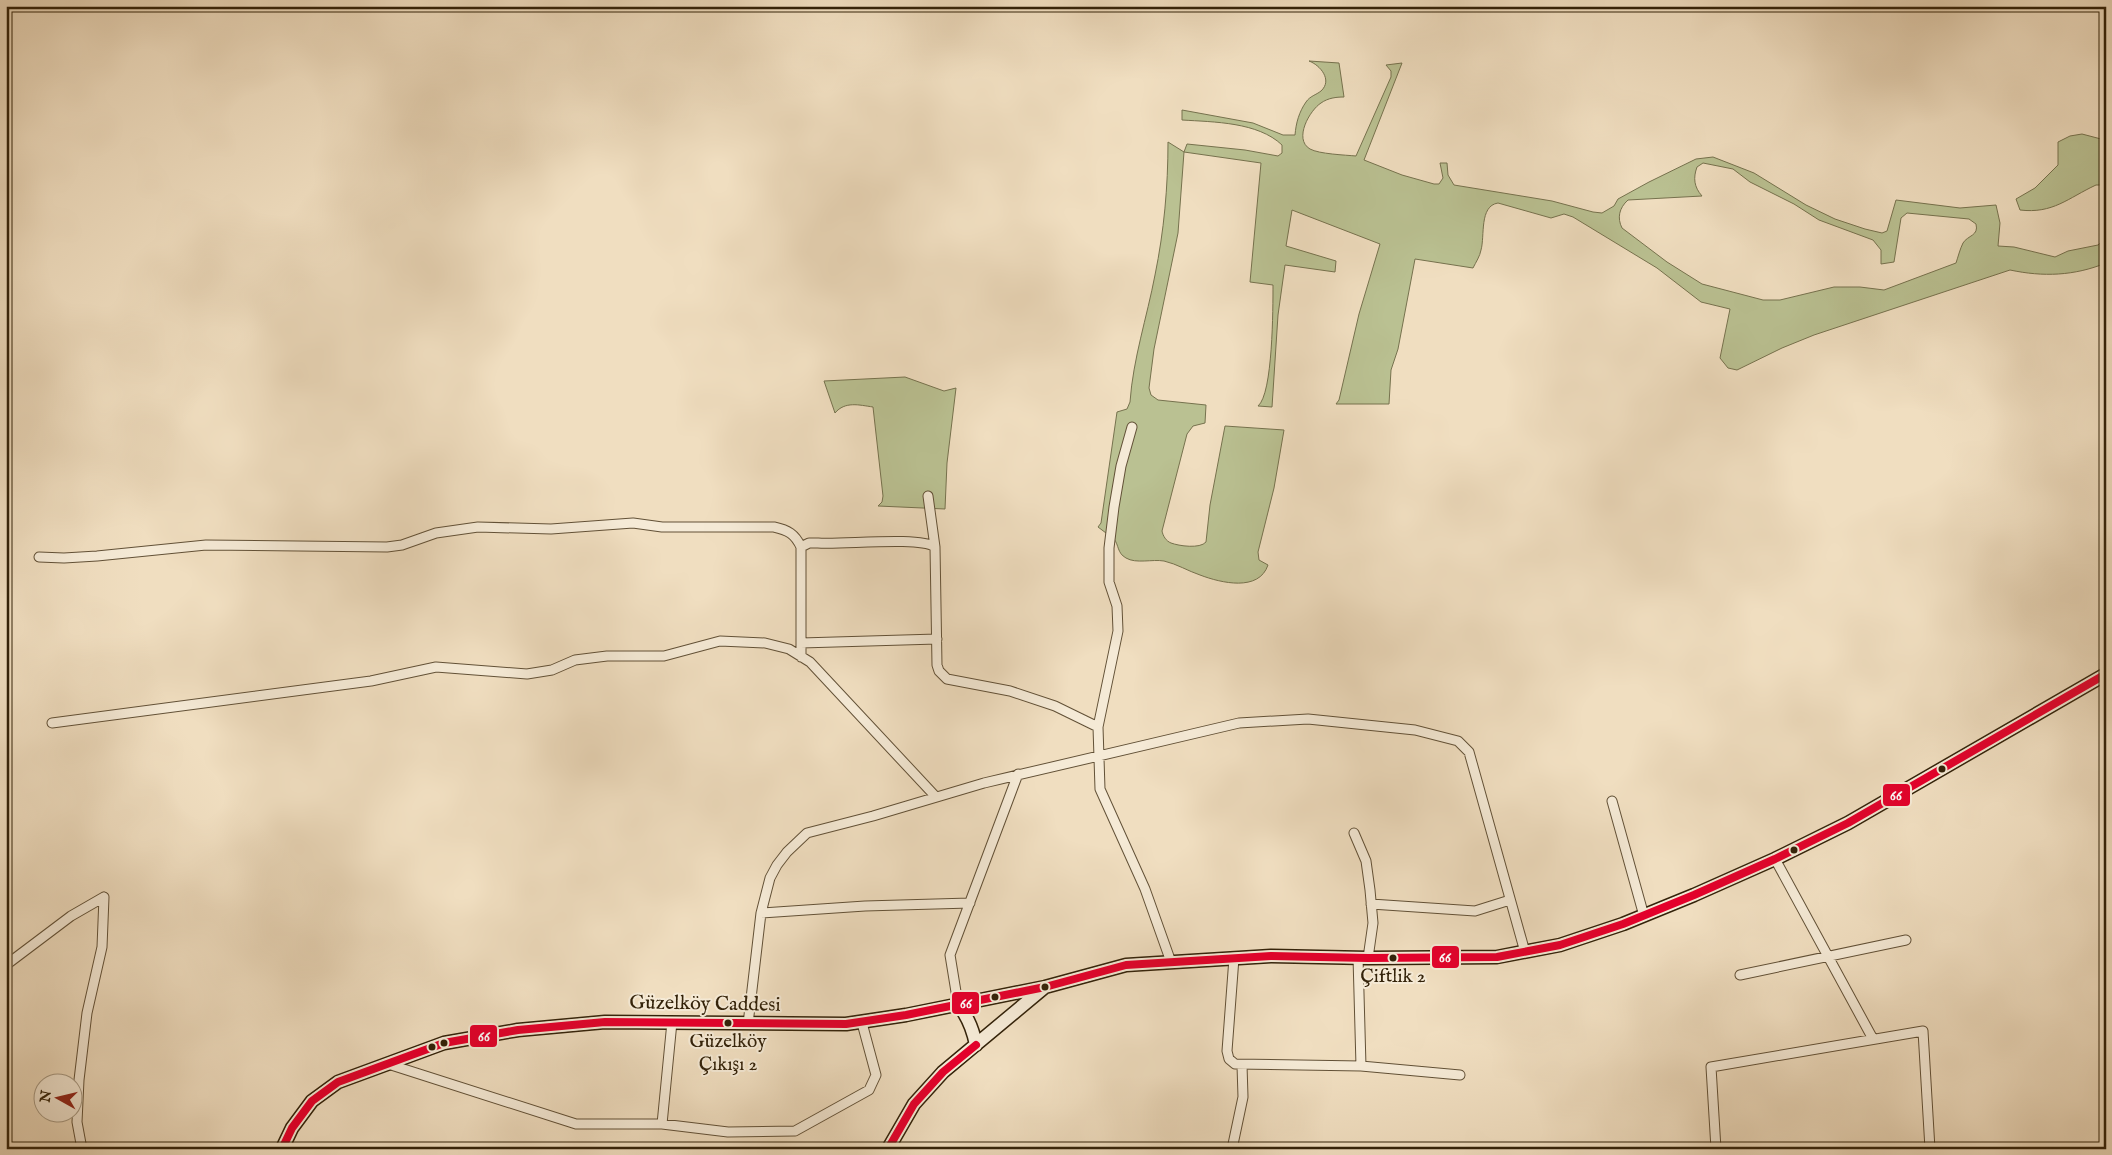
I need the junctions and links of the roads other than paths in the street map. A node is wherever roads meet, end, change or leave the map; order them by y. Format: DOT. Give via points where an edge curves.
graph roads {
  1 [pos="1132,427"];
  2 [pos="928,496"];
  3 [pos="801,547"];
  4 [pos="935,547"];
  5 [pos="39,557"];
  6 [pos="937,639"];
  7 [pos="801,642"];
  8 [pos="801,657"];
  9 [pos="2106,674"];
  10 [pos="52,723"];
  11 [pos="1098,726"];
  12 [pos="1097,756"];
  13 [pos="1018,774"];
  14 [pos="936,797"];
  15 [pos="1612,801"];
  16 [pos="1354,833"];
  17 [pos="1774,859"];
  18 [pos="1510,900"];
  19 [pos="970,903"];
  20 [pos="1371,904"];
  21 [pos="761,913"];
  22 [pos="1644,916"];
  23 [pos="1906,940"];
  24 [pos="1525,952"];
  25 [pos="1828,956"];
  26 [pos="1363,957"];
  27 [pos="1234,958"];
  28 [pos="1171,962"];
  29 [pos="6,965"];
  30 [pos="1740,976"];
  31 [pos="1045,987"];
  32 [pos="958,1004"];
  33 [pos="672,1022"];
  34 [pos="862,1023"];
  35 [pos="748,1024"];
  36 [pos="1873,1039"];
  37 [pos="976,1046"];
  38 [pos="388,1064"];
  39 [pos="1242,1065"];
  40 [pos="1361,1066"];
  41 [pos="1460,1075"];
  42 [pos="662,1124"];
  43 [pos="82,1149"];
  44 [pos="282,1149"];
  45 [pos="888,1149"];
  46 [pos="1232,1149"];
  47 [pos="1716,1149"];
  48 [pos="1930,1149"];
  1 -- 11 [label="street" via="1117,490 1109,548 1110,582 1117,606 1118,630"];
  2 -- 4 [label="street"];
  3 -- 4 [label="street" via="818,542 909,542"];
  3 -- 5 [label="street" via="789,531 774,527 632,524 551,529 478,527 436,533 387,547 206,545 97,556"];
  3 -- 7 [label="street"];
  4 -- 6 [label="street"];
  6 -- 7 [label="street"];
  6 -- 11 [label="street" via="939,671 947,680 1010,691 1055,706"];
  7 -- 8 [label="street"];
  8 -- 10 [label="street" via="789,649 765,643 720,641 664,656 607,656 575,660 552,670 527,674 436,667 362,683"];
  8 -- 14 [label="street" via="810,662"];
  9 -- 17 [label="street, Güzelköy Caddesi" via="1856,818"];
  11 -- 12 [label="street"];
  12 -- 13 [label="street"];
  12 -- 18 [label="street" via="1239,723 1308,720 1415,730 1450,738 1469,752"];
  12 -- 28 [label="street" via="1100,789 1145,889"];
  13 -- 14 [label="street"];
  13 -- 19 [label="street"];
  14 -- 21 [label="street" via="807,833 777,864"];
  15 -- 22 [label="street"];
  16 -- 20 [label="street" via="1366,861"];
  17 -- 22 [label="street, Güzelköy Caddesi"];
  17 -- 25 [label="street"];
  18 -- 20 [label="street" via="1475,910"];
  18 -- 24 [label="street"];
  19 -- 21 [label="street"];
  19 -- 32 [label="street" via="950,955"];
  20 -- 26 [label="street" via="1373,923"];
  21 -- 35 [label="street"];
  22 -- 24 [label="street, Güzelköy Caddesi" via="1560,945"];
  23 -- 25 [label="street"];
  24 -- 26 [label="street, Güzelköy Caddesi" via="1497,957"];
  25 -- 30 [label="street"];
  25 -- 36 [label="street"];
  26 -- 27 [label="street, Güzelköy Caddesi"];
  26 -- 40 [label="street"];
  27 -- 28 [label="street, Güzelköy Caddesi"];
  27 -- 39 [label="street" via="1227,1052 1232,1062"];
  28 -- 31 [label="street, Güzelköy Caddesi" via="1126,965"];
  29 -- 43 [label="street" via="72,916 104,897 102,947 87,1013 78,1080 77,1122"];
  31 -- 32 [label="street, Güzelköy Caddesi"];
  31 -- 37 [label="street"];
  32 -- 34 [label="street, Güzelköy Caddesi"];
  32 -- 37 [label="street" via="974,1030"];
  33 -- 35 [label="street, Güzelköy Caddesi"];
  33 -- 38 [label="street, Güzelköy Caddesi" via="605,1022 518,1030 444,1043"];
  33 -- 42 [label="street"];
  34 -- 35 [label="street, Güzelköy Caddesi"];
  34 -- 42 [label="street" via="876,1075 870,1090 796,1131 728,1132"];
  36 -- 47 [label="street" via="1711,1067"];
  36 -- 48 [label="street" via="1923,1030"];
  37 -- 45 [label="street" via="943,1072 914,1104"];
  38 -- 42 [label="street" via="576,1124"];
  38 -- 44 [label="street, Güzelköy Caddesi" via="338,1082 312,1102 292,1128"];
  39 -- 40 [label="street"];
  39 -- 46 [label="street" via="1244,1097"];
  40 -- 41 [label="street"];
}
